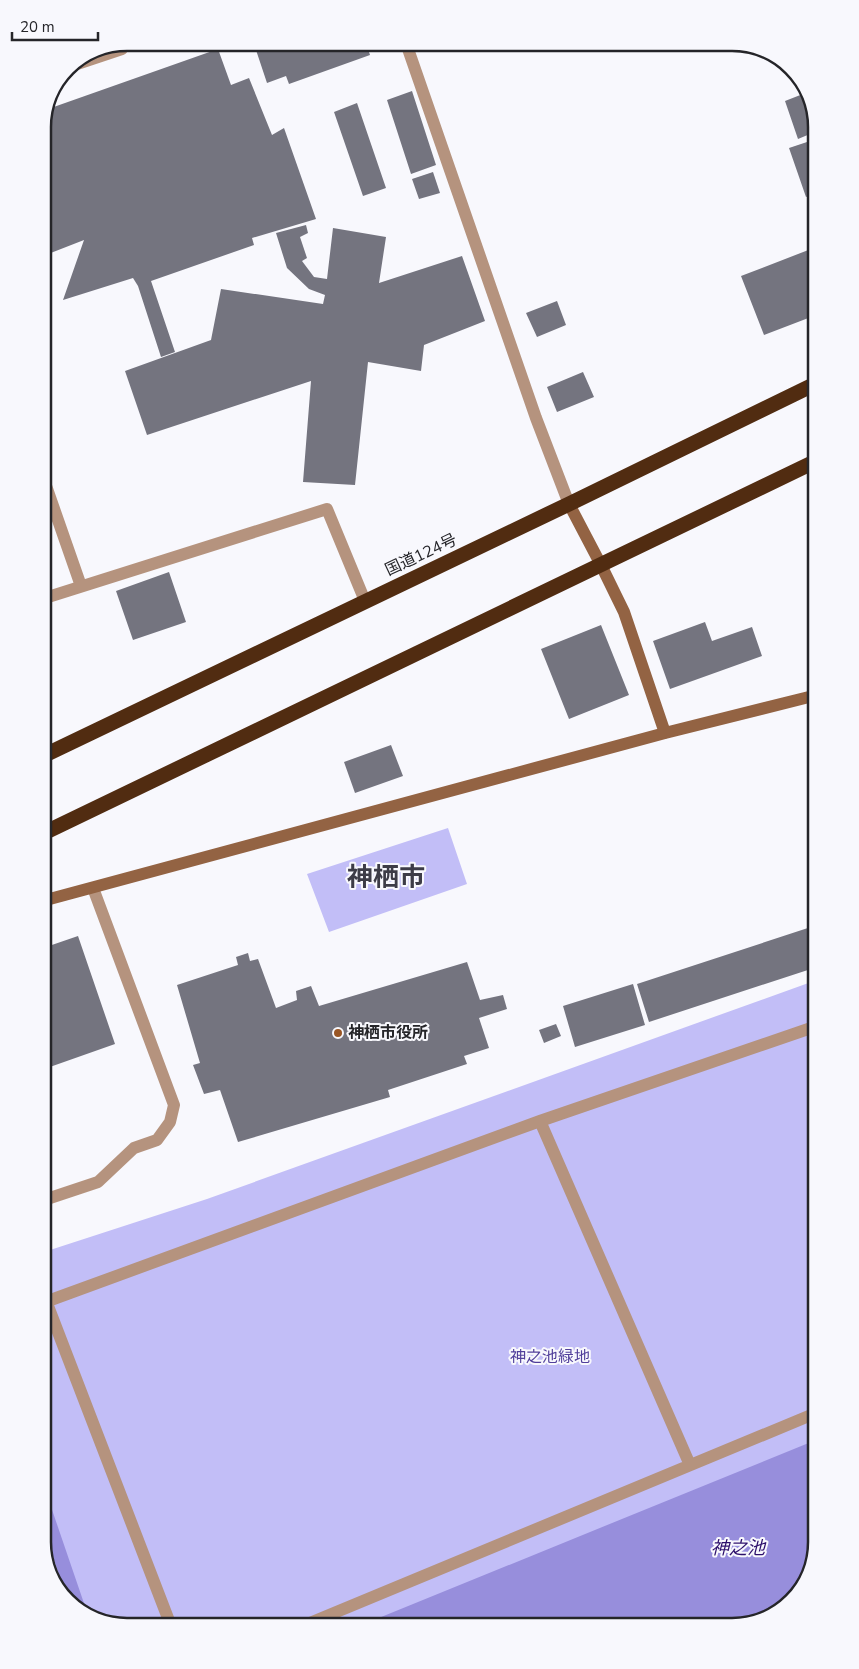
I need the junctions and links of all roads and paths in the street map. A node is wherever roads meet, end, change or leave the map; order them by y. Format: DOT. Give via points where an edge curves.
graph roads {
  1 [pos="409,51"];
  2 [pos="808,388"];
  3 [pos="808,465"];
  4 [pos="51,501"];
  5 [pos="569,504"];
  6 [pos="601,565"];
  7 [pos="80,586"];
  8 [pos="51,596"];
  9 [pos="366,601"];
  10 [pos="808,697"];
  11 [pos="665,734"];
  12 [pos="51,752"];
  13 [pos="51,830"];
  14 [pos="93,888"];
  15 [pos="51,899"];
  16 [pos="808,1029"];
  17 [pos="540,1121"];
  18 [pos="51,1198"];
  19 [pos="51,1300"];
  20 [pos="51,1314"];
  21 [pos="808,1416"];
  22 [pos="690,1465"];
  23 [pos="168,1618"];
  24 [pos="322,1618"];
  1 -- 5 [label="street"];
  2 -- 5 [label="highway, 国道124号"];
  3 -- 6 [label="highway"];
  4 -- 7 [label="street"];
  5 -- 6 [label="street"];
  5 -- 9 [label="highway, 国道124号"];
  6 -- 11 [label="street" via="624,612"];
  6 -- 13 [label="highway"];
  7 -- 8 [label="street"];
  7 -- 9 [label="street" via="327,509"];
  9 -- 12 [label="highway, 国道124号"];
  10 -- 11 [label="street"];
  11 -- 14 [label="street"];
  14 -- 15 [label="street"];
  14 -- 18 [label="street" via="174,1105 170,1122 157,1140 134,1148 98,1182"];
  16 -- 17 [label="street"];
  17 -- 19 [label="street"];
  17 -- 22 [label="street"];
  20 -- 23 [label="street"];
  21 -- 22 [label="street"];
  22 -- 24 [label="street"];
}
